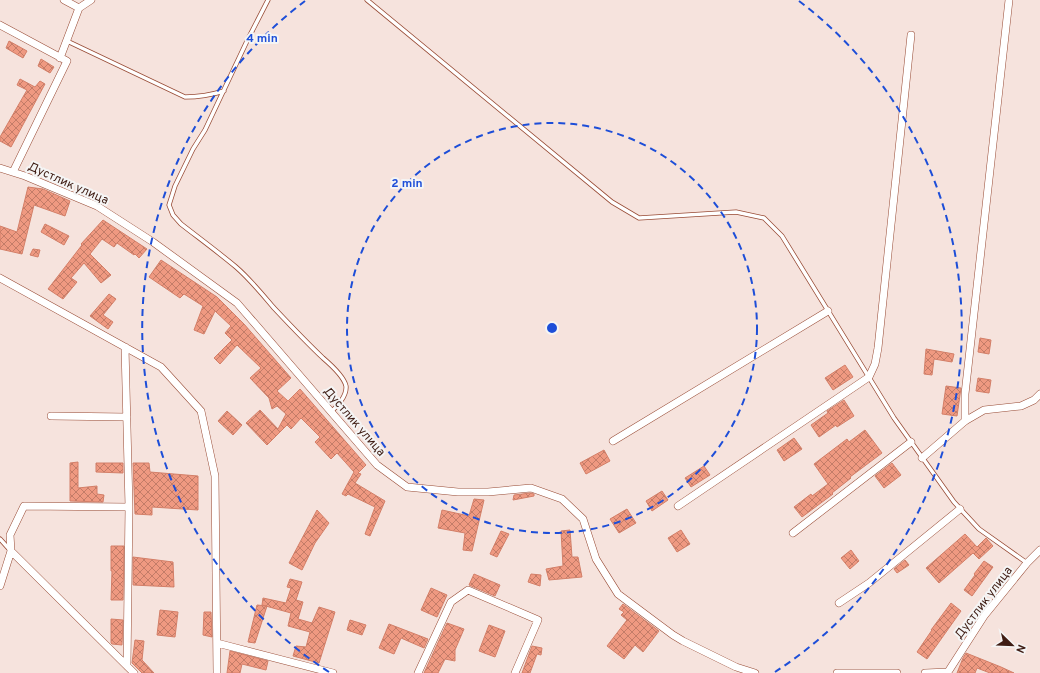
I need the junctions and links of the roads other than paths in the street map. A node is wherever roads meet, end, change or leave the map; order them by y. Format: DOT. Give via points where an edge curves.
graph roads {
  1 [pos="64,0"];
  2 [pos="91,0"];
  3 [pos="268,0"];
  4 [pos="367,0"];
  5 [pos="1009,0"];
  6 [pos="79,8"];
  7 [pos="0,26"];
  8 [pos="911,35"];
  9 [pos="67,41"];
  10 [pos="60,58"];
  11 [pos="224,91"];
  12 [pos="0,168"];
  13 [pos="12,172"];
  14 [pos="0,278"];
  15 [pos="828,311"];
  16 [pos="125,347"];
  17 [pos="869,377"];
  18 [pos="1040,394"];
  19 [pos="331,412"];
  20 [pos="51,416"];
  21 [pos="127,417"];
  22 [pos="965,421"];
  23 [pos="613,441"];
  24 [pos="911,442"];
  25 [pos="922,458"];
  26 [pos="678,506"];
  27 [pos="129,507"];
  28 [pos="960,509"];
  29 [pos="793,533"];
  30 [pos="0,539"];
  31 [pos="1040,550"];
  32 [pos="11,551"];
  33 [pos="1027,563"];
  34 [pos="0,586"];
  35 [pos="839,603"];
  36 [pos="217,643"];
  37 [pos="127,666"];
  38 [pos="134,673"];
  39 [pos="218,673"];
  40 [pos="333,673"];
  41 [pos="418,673"];
  42 [pos="515,673"];
  43 [pos="754,673"];
  44 [pos="837,673"];
  45 [pos="886,673"];
  46 [pos="898,673"];
  47 [pos="925,673"];
  1 -- 6 [label="street"];
  2 -- 6 [label="street"];
  3 -- 11 [label="lane"];
  4 -- 15 [label="lane" via="612,202 639,218 736,212 764,218 782,236"];
  5 -- 22 [label="street" via="965,394"];
  6 -- 9 [label="street"];
  7 -- 10 [label="street"];
  8 -- 17 [label="street" via="878,348"];
  9 -- 10 [label="street"];
  9 -- 11 [label="lane" via="185,97 212,95"];
  10 -- 13 [label="street" via="67,62"];
  11 -- 19 [label="lane" via="175,186 169,205 181,224 237,268 344,382 345,394"];
  12 -- 13 [label="street, Дустлик улица"];
  13 -- 19 [label="street, Дустлик улица" via="97,206 153,242 237,303"];
  14 -- 16 [label="street"];
  15 -- 17 [label="lane"];
  15 -- 23 [label="street"];
  16 -- 21 [label="street"];
  16 -- 36 [label="street" via="161,367 201,411 215,476"];
  17 -- 24 [label="lane"];
  17 -- 26 [label="street"];
  18 -- 22 [label="street" via="1022,406 984,410"];
  19 -- 43 [label="street, Дустлик улица" via="377,465 407,487 458,492 531,488 562,499 583,519 596,559 618,594 683,641 736,668"];
  20 -- 21 [label="street"];
  21 -- 27 [label="street"];
  22 -- 25 [label="street"];
  24 -- 25 [label="lane"];
  24 -- 29 [label="street"];
  25 -- 28 [label="lane"];
  27 -- 32 [label="street" via="24,506 10,535"];
  27 -- 37 [label="street"];
  28 -- 33 [label="lane" via="979,529"];
  28 -- 35 [label="street" via="869,583"];
  30 -- 32 [label="lane"];
  31 -- 33 [label="street, Дустлик улица"];
  32 -- 34 [label="street"];
  32 -- 37 [label="street"];
  33 -- 47 [label="street, Дустлик улица" via="984,616 948,672"];
  36 -- 39 [label="street"];
  36 -- 40 [label="street"];
  37 -- 38 [label="street"];
  41 -- 42 [label="street" via="451,602 468,590 538,620"];
  44 -- 45 [label="street"];
  45 -- 46 [label="street"];
}
